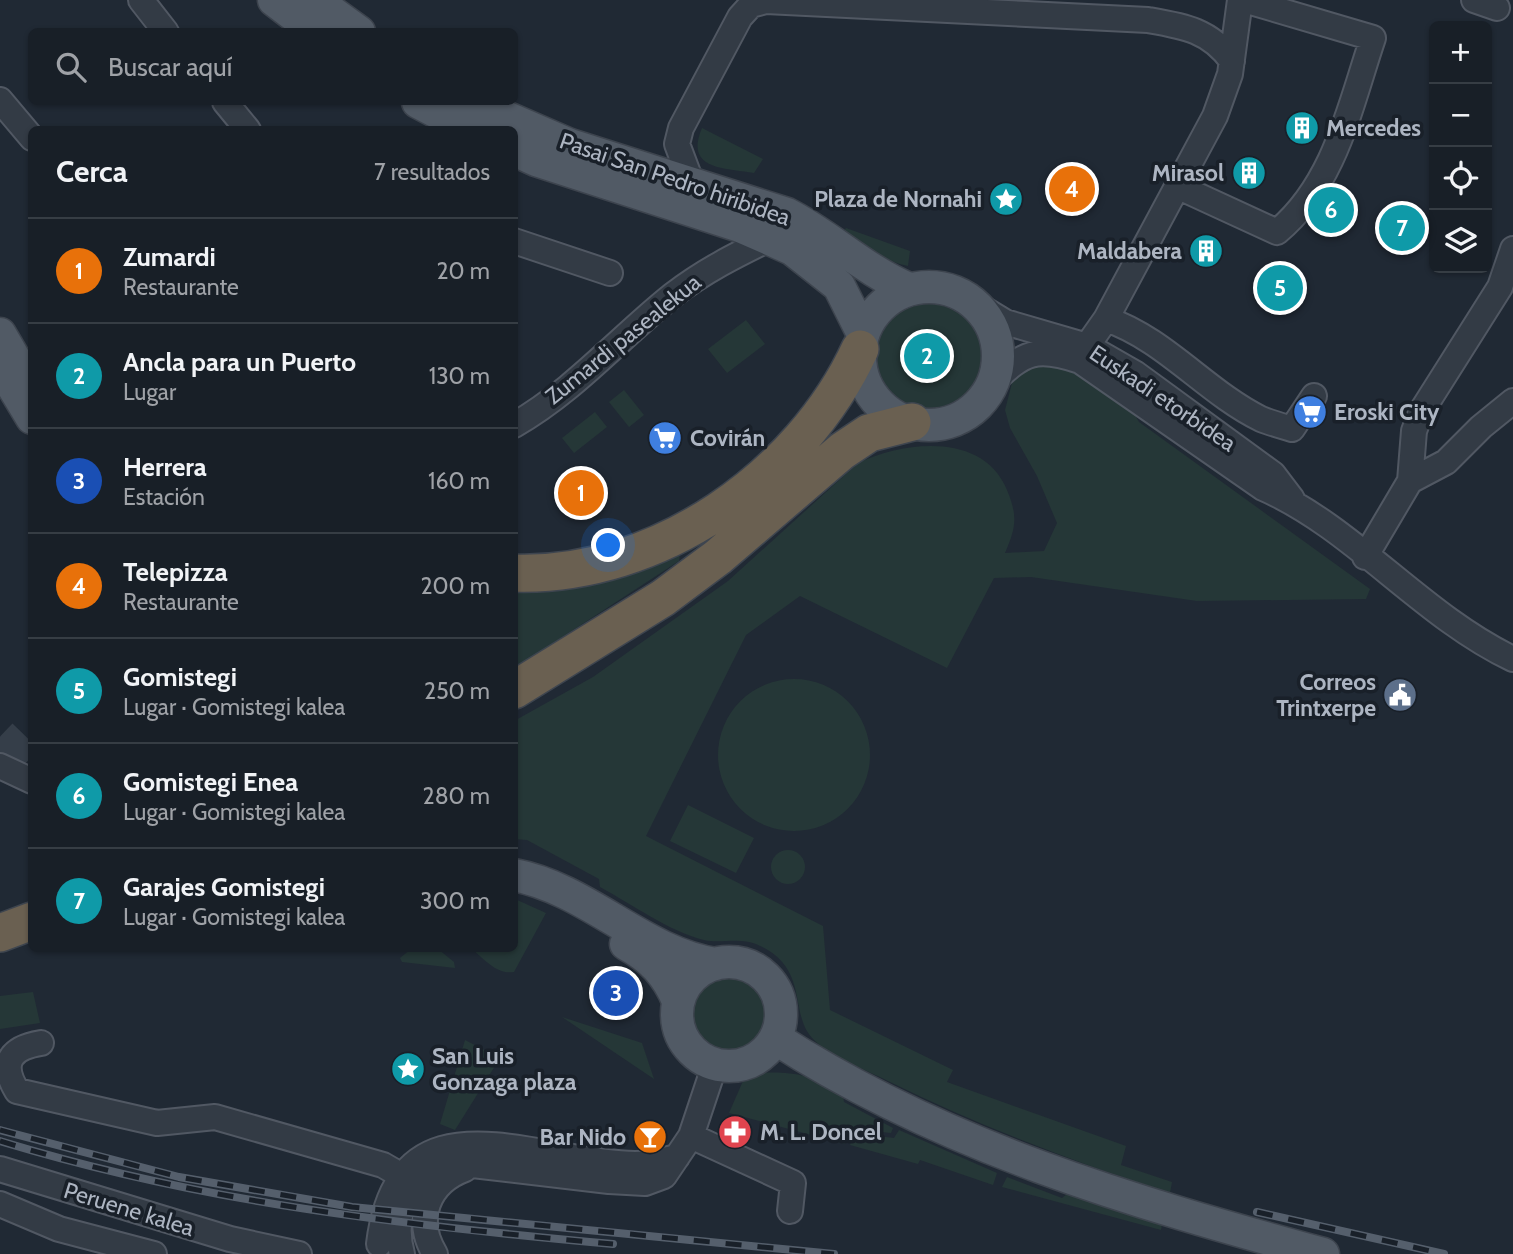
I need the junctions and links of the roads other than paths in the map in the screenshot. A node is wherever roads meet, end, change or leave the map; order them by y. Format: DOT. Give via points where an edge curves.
graph roads {
  1 [pos="141,0"];
  2 [pos="274,0"];
  3 [pos="316,0"];
  4 [pos="1242,0"];
  5 [pos="1474,0"];
  6 [pos="1497,8"];
  7 [pos="163,28"];
  8 [pos="311,28"];
  9 [pos="354,28"];
  10 [pos="1231,61"];
  11 [pos="0,100"];
  12 [pos="227,105"];
  13 [pos="424,105"];
  14 [pos="478,105"];
  15 [pos="245,126"];
  16 [pos="463,126"];
  17 [pos="28,133"];
  18 [pos="518,152"];
  19 [pos="692,184"];
  20 [pos="1177,186"];
  21 [pos="771,238"];
  22 [pos="518,242"];
  23 [pos="1513,249"];
  24 [pos="610,273"];
  25 [pos="909,289"];
  26 [pos="977,305"];
  27 [pos="1106,319"];
  28 [pos="0,334"];
  29 [pos="862,342"];
  30 [pos="1087,346"];
  31 [pos="0,366"];
  32 [pos="28,380"];
  33 [pos="992,383"];
  34 [pos="1314,396"];
  35 [pos="1513,401"];
  36 [pos="28,412"];
  37 [pos="518,422"];
  38 [pos="912,422"];
  39 [pos="1414,431"];
  40 [pos="1446,462"];
  41 [pos="1410,481"];
  42 [pos="1295,502"];
  43 [pos="1365,557"];
  44 [pos="518,573"];
  45 [pos="1513,659"];
  46 [pos="518,688"];
  47 [pos="0,766"];
  48 [pos="28,779"];
  49 [pos="518,876"];
  50 [pos="518,892"];
  51 [pos="28,922"];
  52 [pos="0,933"];
  53 [pos="716,964"];
  54 [pos="678,1001"];
  55 [pos="775,1038"];
  56 [pos="41,1042"];
  57 [pos="715,1064"];
  58 [pos="691,1136"];
  59 [pos="677,1157"];
  60 [pos="476,1167"];
  61 [pos="0,1169"];
  62 [pos="402,1176"];
  63 [pos="0,1184"];
  64 [pos="0,1204"];
  65 [pos="790,1211"];
  66 [pos="390,1246"];
  67 [pos="426,1248"];
  68 [pos="154,1254"];
  69 [pos="243,1254"];
  70 [pos="299,1254"];
  71 [pos="1323,1254"];
  1 -- 7 [label="street"];
  2 -- 8 [label="main road"];
  3 -- 9 [label="main road"];
  4 -- 10 [label="street"];
  4 -- 20 [label="street" via="1373,38 1327,172 1300,214 1278,232"];
  5 -- 6 [label="street"];
  10 -- 19 [label="street" via="1211,36 1148,20 766,1 751,5 740,17 681,128 677,144"];
  10 -- 20 [label="street" via="1216,116"];
  11 -- 17 [label="street"];
  12 -- 15 [label="street"];
  13 -- 16 [label="main road"];
  14 -- 19 [label="main road, Pasai San Pedro hiribidea" via="570,145"];
  18 -- 21 [label="main road, Pasai San Pedro hiribidea"];
  19 -- 25 [label="main road, Pasai San Pedro hiribidea" via="787,214 867,268"];
  20 -- 27 [label="street"];
  21 -- 29 [label="main road, Pasai San Pedro hiribidea" via="810,260 839,286"];
  21 -- 37 [label="street, Zumardi pasealekua" via="709,268 576,380"];
  22 -- 24 [label="street"];
  23 -- 39 [label="street" via="1500,287 1421,412"];
  25 -- 26 [label="main road" via="943,288"];
  25 -- 29 [label="main road" via="876,311"];
  26 -- 30 [label="street, Euskadi etorbidea" via="1005,321"];
  26 -- 33 [label="main road" via="997,342 998,363"];
  27 -- 30 [label="street"];
  27 -- 34 [label="street" via="1158,348 1261,419 1292,429"];
  28 -- 32 [label="main road"];
  29 -- 38 [label="main road" via="861,369 867,387 894,415"];
  29 -- 44 [label="highway" via="826,407 788,451 747,489 702,521 656,545 605,563"];
  30 -- 42 [label="street, Euskadi etorbidea" via="1136,374 1273,474"];
  31 -- 36 [label="main road"];
  33 -- 38 [label="main road" via="976,407 961,417 945,423"];
  33 -- 42 [label="street, Euskadi etorbidea" via="1017,359 1036,352 1055,352 1080,361 1263,488"];
  35 -- 40 [label="street"];
  38 -- 46 [label="highway" via="869,433 671,592"];
  39 -- 40 [label="street" via="1424,455 1434,462"];
  39 -- 41 [label="street"];
  40 -- 41 [label="street"];
  41 -- 43 [label="street"];
  42 -- 43 [label="street, Euskadi etorbidea"];
  43 -- 45 [label="street, Euskadi etorbidea" via="1470,635"];
  47 -- 48 [label="street"];
  49 -- 53 [label="main road" via="568,893 686,957"];
  50 -- 54 [label="main road" via="559,907 643,953 664,974"];
  51 -- 52 [label="highway"];
  53 -- 54 [label="main road" via="692,977"];
  53 -- 55 [label="main road" via="746,965 770,982 780,1010"];
  54 -- 57 [label="main road" via="684,1040"];
  55 -- 57 [label="main road" via="755,1059"];
  55 -- 71 [label="main road" via="894,1105 1063,1177"];
  56 -- 62 [label="street" via="9,1053 3,1068 6,1080 17,1091 157,1123 215,1117 383,1165"];
  57 -- 58 [label="street"];
  58 -- 59 [label="street"];
  58 -- 65 [label="street" via="793,1183"];
  59 -- 60 [label="street" via="664,1176 645,1183"];
  59 -- 62 [label="street" via="636,1164 482,1145 455,1146 432,1151"];
  60 -- 66 [label="street" via="440,1167 419,1179 404,1200"];
  60 -- 67 [label="street" via="453,1173 436,1188 425,1210"];
  61 -- 70 [label="street, Peruene kalea" via="230,1239"];
  62 -- 66 [label="street" via="388,1203"];
  63 -- 69 [label="street, Peruene kalea"];
  64 -- 68 [label="street" via="59,1228"];
}
